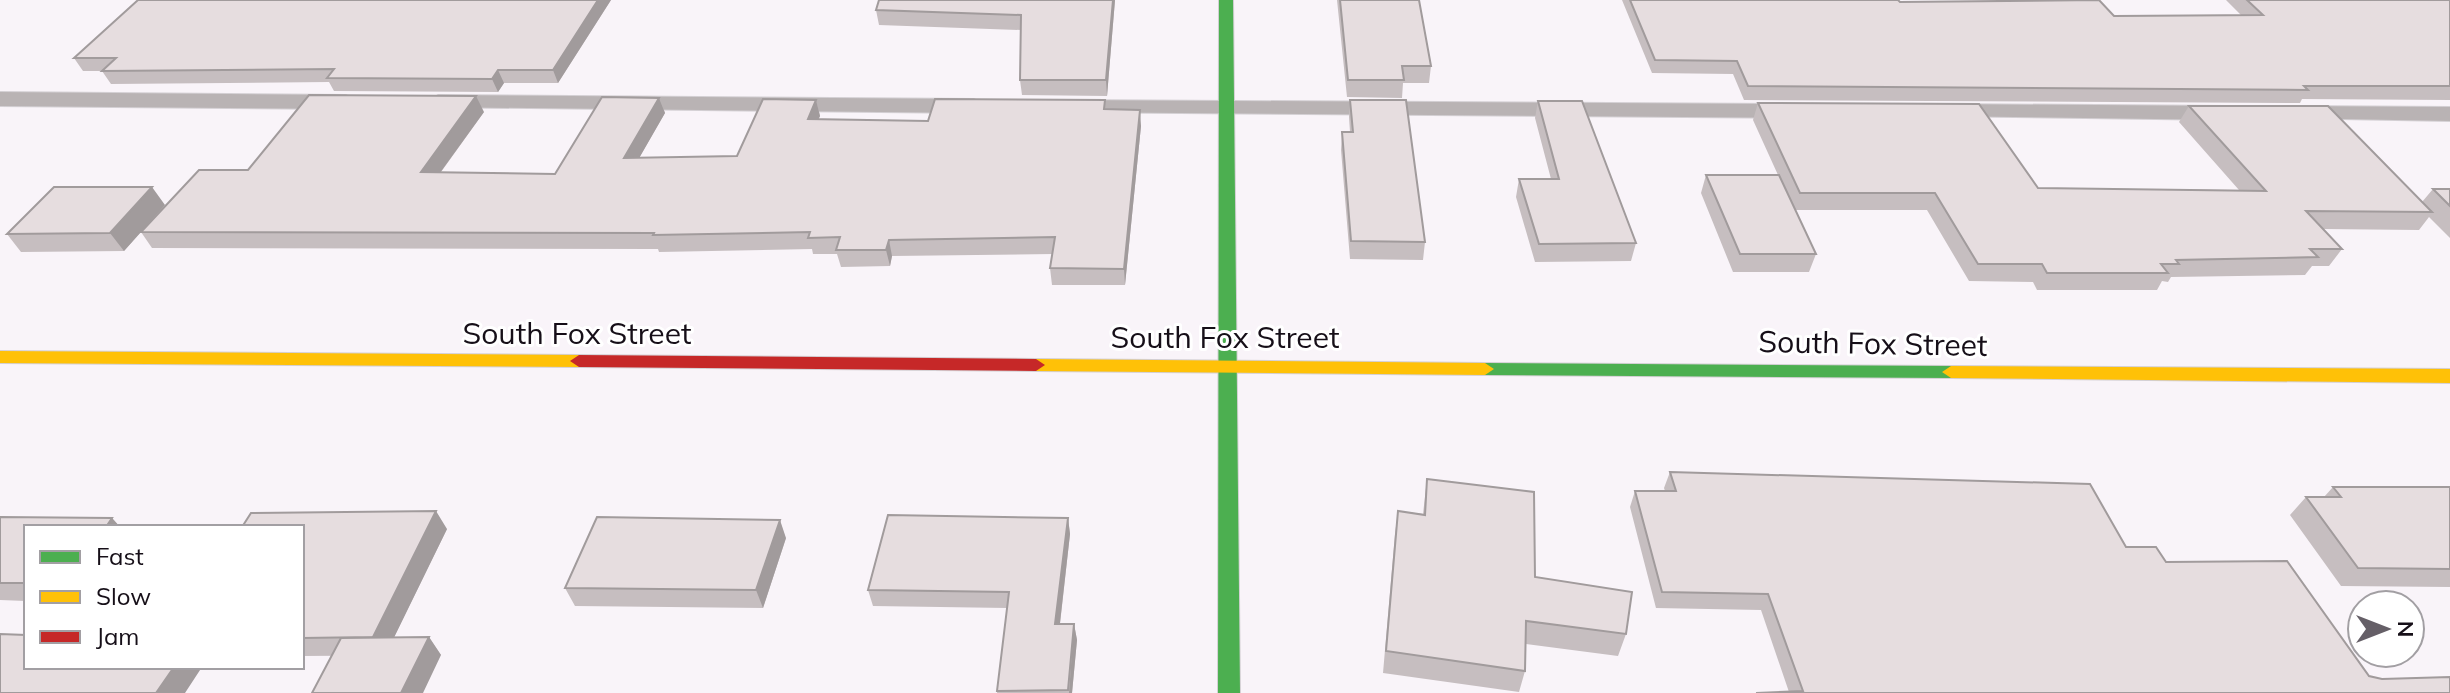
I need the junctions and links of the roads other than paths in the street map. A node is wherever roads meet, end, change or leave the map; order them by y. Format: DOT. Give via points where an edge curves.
graph roads {
  1 [pos="1226,0"];
  2 [pos="0,99"];
  3 [pos="366,102"];
  4 [pos="414,102"];
  5 [pos="1004,106"];
  6 [pos="1036,106"];
  7 [pos="1227,108"];
  8 [pos="1815,111"];
  9 [pos="1926,111"];
  10 [pos="2243,113"];
  11 [pos="2275,113"];
  12 [pos="2450,114"];
  13 [pos="0,357"];
  14 [pos="1228,365"];
  15 [pos="2450,376"];
  16 [pos="1229,693"];
  1 -- 7 [label="street"];
  2 -- 3 [label="lane"];
  4 -- 5 [label="lane"];
  6 -- 7 [label="lane"];
  7 -- 8 [label="lane"];
  7 -- 14 [label="street"];
  9 -- 10 [label="lane"];
  11 -- 12 [label="lane"];
  13 -- 14 [label="street, South Fox Street"];
  14 -- 15 [label="street, South Fox Street"];
  14 -- 16 [label="street"];
}
